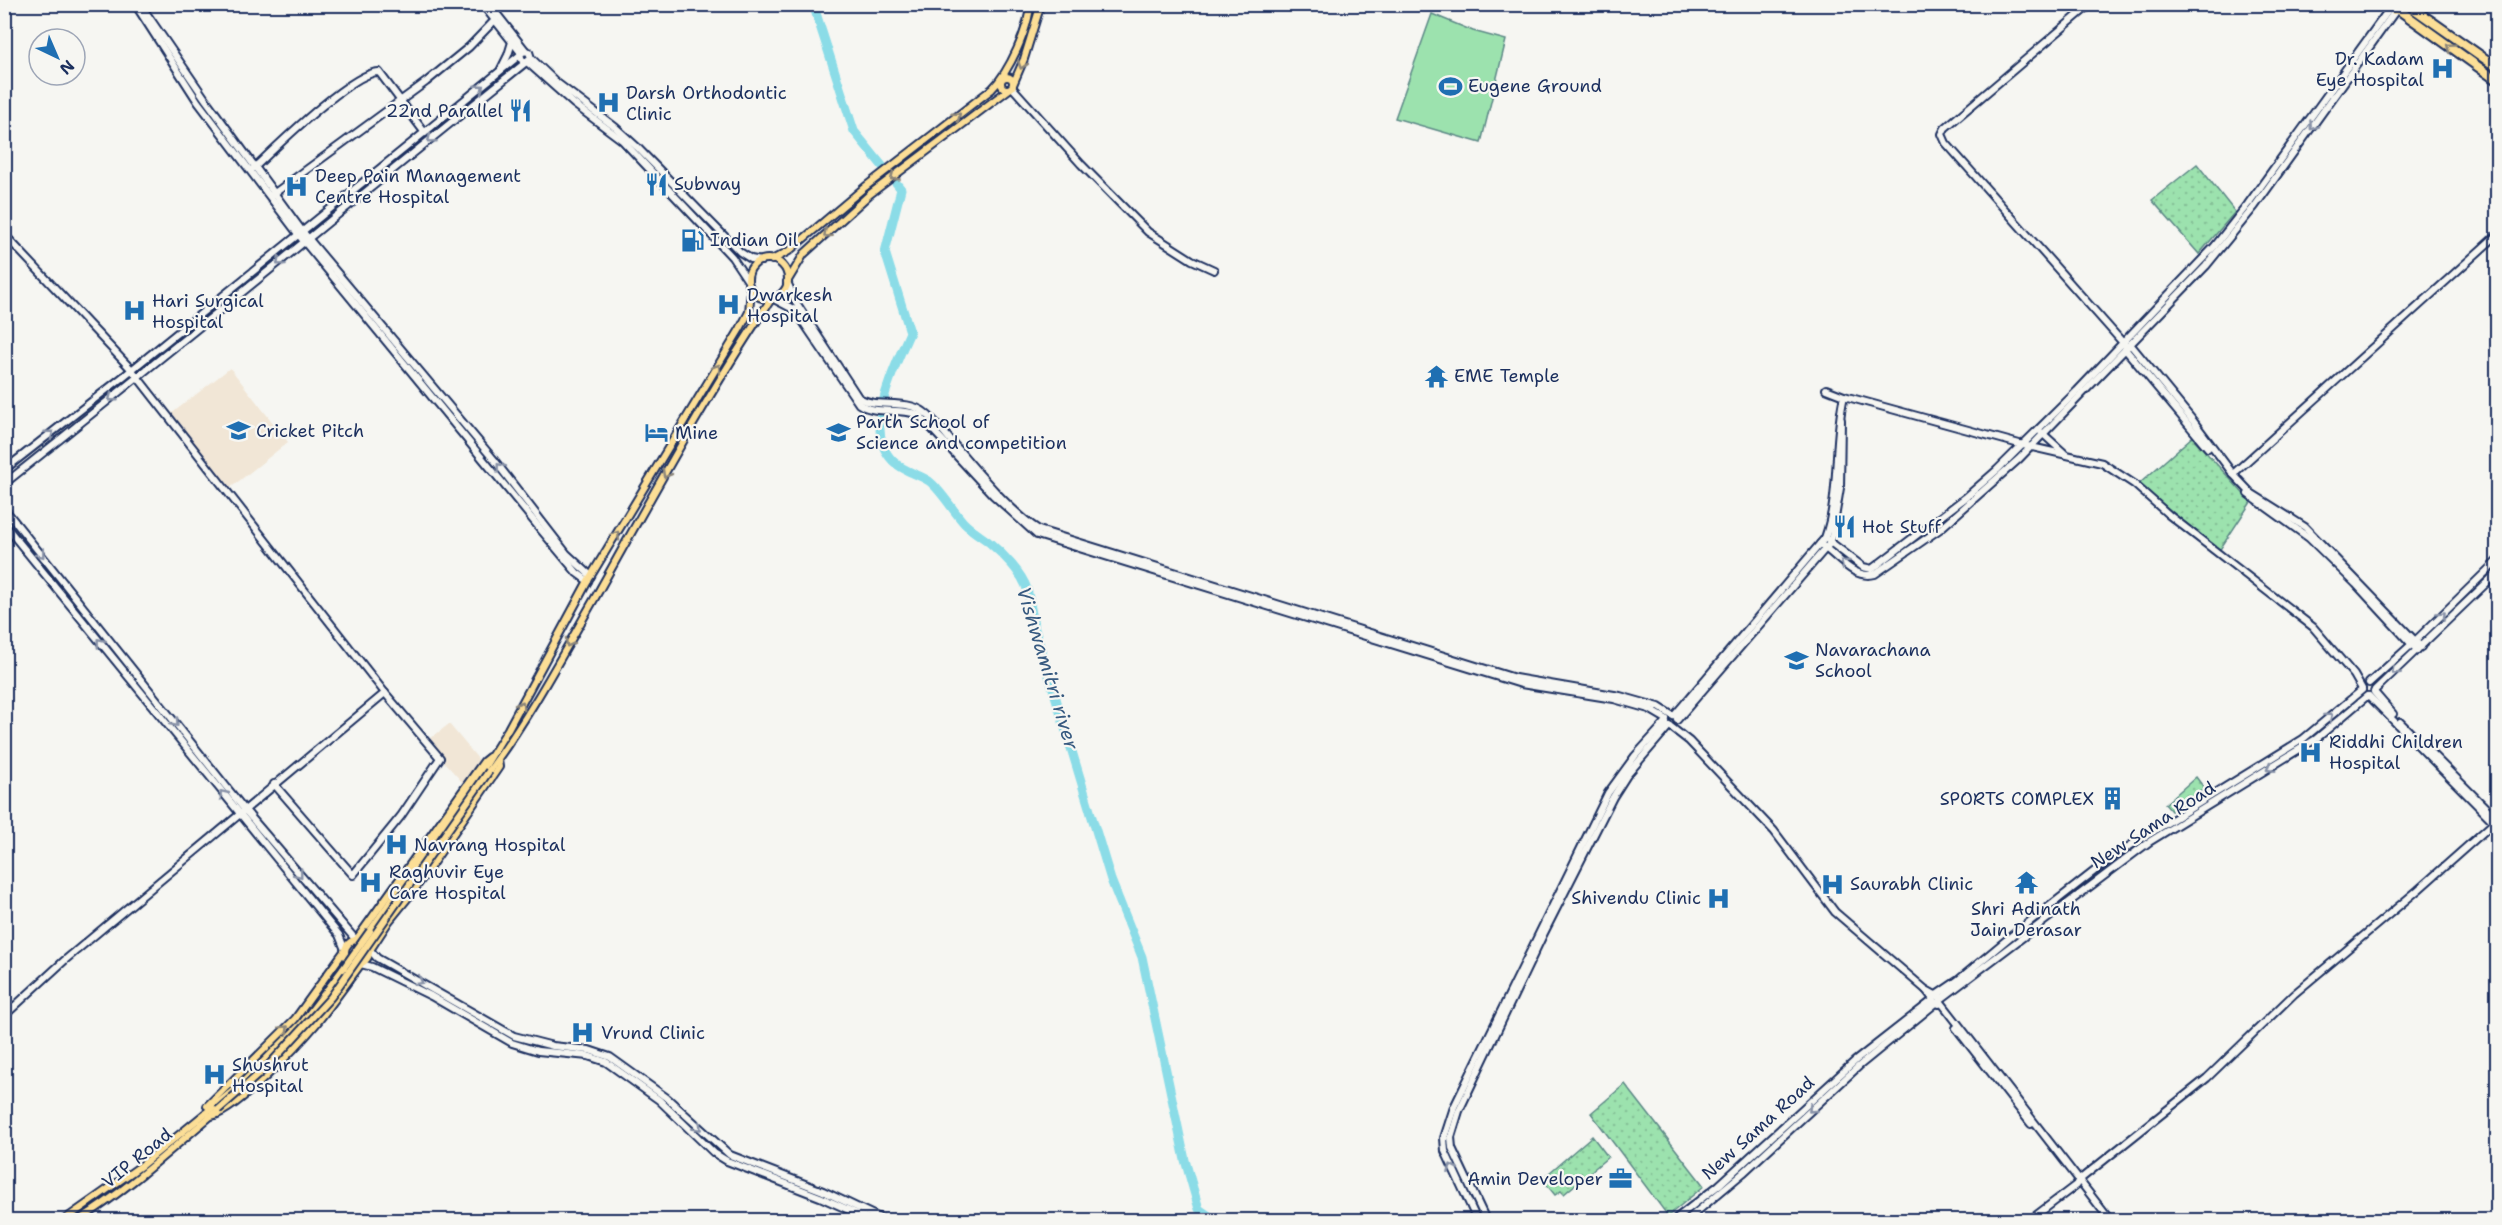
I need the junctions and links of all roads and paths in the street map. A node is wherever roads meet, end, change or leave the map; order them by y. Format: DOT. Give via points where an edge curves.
graph roads {
  1 [pos="135,4"];
  2 [pos="140,4"];
  3 [pos="482,4"];
  4 [pos="489,4"];
  5 [pos="2091,4"];
  6 [pos="1035,6"];
  7 [pos="2397,7"];
  8 [pos="495,20"];
  9 [pos="512,42"];
  10 [pos="522,53"];
  11 [pos="528,61"];
  12 [pos="2498,68"];
  13 [pos="500,72"];
  14 [pos="1003,78"];
  15 [pos="2498,81"];
  16 [pos="1012,87"];
  17 [pos="402,100"];
  18 [pos="425,133"];
  19 [pos="253,169"];
  20 [pos="273,195"];
  21 [pos="701,218"];
  22 [pos="300,232"];
  23 [pos="4,234"];
  24 [pos="2498,234"];
  25 [pos="306,239"];
  26 [pos="772,260"];
  27 [pos="760,261"];
  28 [pos="1214,270"];
  29 [pos="748,281"];
  30 [pos="787,282"];
  31 [pos="751,289"];
  32 [pos="772,298"];
  33 [pos="2126,346"];
  34 [pos="132,370"];
  35 [pos="139,378"];
  36 [pos="1826,389"];
  37 [pos="1844,396"];
  38 [pos="864,404"];
  39 [pos="2041,432"];
  40 [pos="2023,445"];
  41 [pos="2031,447"];
  42 [pos="2064,453"];
  43 [pos="4,470"];
  44 [pos="2233,474"];
  45 [pos="4,484"];
  46 [pos="4,508"];
  47 [pos="4,524"];
  48 [pos="1826,543"];
  49 [pos="2498,560"];
  50 [pos="2498,572"];
  51 [pos="589,579"];
  52 [pos="2416,646"];
  53 [pos="2365,686"];
  54 [pos="385,693"];
  55 [pos="2371,693"];
  56 [pos="1672,721"];
  57 [pos="495,757"];
  58 [pos="274,784"];
  59 [pos="244,809"];
  60 [pos="238,814"];
  61 [pos="2497,821"];
  62 [pos="356,940"];
  63 [pos="345,950"];
  64 [pos="370,950"];
  65 [pos="361,964"];
  66 [pos="1959,983"];
  67 [pos="1937,1000"];
  68 [pos="4,1016"];
  69 [pos="216,1107"];
  70 [pos="200,1116"];
  71 [pos="210,1116"];
  72 [pos="2077,1183"];
  73 [pos="1719,1189"];
  74 [pos="64,1221"];
  75 [pos="80,1221"];
  76 [pos="871,1221"];
  77 [pos="884,1221"];
  78 [pos="1477,1221"];
  79 [pos="1486,1221"];
  80 [pos="1674,1221"];
  81 [pos="1687,1221"];
  82 [pos="2030,1221"];
  83 [pos="2104,1221"];
  84 [pos="2109,1221"];
  1 -- 19 [label="street" via="198,102"];
  2 -- 19 [label="street"];
  3 -- 8 [label="street"];
  4 -- 10 [label="street"];
  5 -- 33 [label="street" via="1942,134"];
  6 -- 14 [label="main road"];
  6 -- 16 [label="main road, one-way" via="1024,59"];
  7 -- 12 [label="highway"];
  15 -- 7 [label="highway, one-way"];
  7 -- 33 [label="street" via="2230,237"];
  8 -- 9 [label="street"];
  8 -- 17 [label="street" via="470,47"];
  9 -- 10 [label="street"];
  9 -- 13 [label="street"];
  10 -- 11 [label="street" via="520,59"];
  10 -- 11 [label="street" via="530,53"];
  10 -- 13 [label="street"];
  11 -- 21 [label="street" via="615,127"];
  11 -- 25 [label="street, one-way"];
  18 -- 13 [label="street, one-way"];
  14 -- 16 [label="main road" via="1012,78"];
  26 -- 14 [label="main road, one-way" via="789,251"];
  16 -- 28 [label="street" via="1148,232"];
  16 -- 30 [label="main road, one-way" via="870,194 804,255"];
  17 -- 18 [label="street"];
  17 -- 19 [label="street" via="379,72 372,71 288,134"];
  17 -- 20 [label="street"];
  18 -- 22 [label="street"];
  19 -- 20 [label="street"];
  20 -- 22 [label="street"];
  21 -- 27 [label="street" via="740,252"];
  21 -- 29 [label="street"];
  22 -- 25 [label="street"];
  22 -- 34 [label="street"];
  23 -- 34 [label="street"];
  24 -- 44 [label="street"];
  25 -- 35 [label="street, one-way"];
  25 -- 51 [label="street" via="542,531 577,573"];
  26 -- 27 [label="main road"];
  26 -- 30 [label="main road" via="786,270"];
  27 -- 29 [label="main road" via="751,269"];
  29 -- 31 [label="main road"];
  30 -- 32 [label="main road" via="782,292"];
  30 -- 38 [label="street"];
  31 -- 32 [label="main road" via="760,297"];
  51 -- 31 [label="main road, one-way" via="740,329 749,312"];
  32 -- 38 [label="street" via="795,310 857,402"];
  32 -- 57 [label="main road, one-way" via="715,389 550,678"];
  33 -- 39 [label="street"];
  33 -- 44 [label="street" via="2194,422"];
  33 -- 52 [label="street" via="2250,497 2297,527"];
  34 -- 35 [label="street"];
  43 -- 34 [label="street, one-way"];
  35 -- 45 [label="street, one-way"];
  35 -- 54 [label="street"];
  36 -- 37 [label="street"];
  37 -- 40 [label="street"];
  37 -- 48 [label="street"];
  38 -- 56 [label="street" via="907,408 931,417 968,461 1039,530 1519,681 1644,702"];
  39 -- 40 [label="street"];
  39 -- 41 [label="street"];
  39 -- 42 [label="street"];
  40 -- 41 [label="street"];
  40 -- 48 [label="street" via="1965,498 1872,569"];
  41 -- 42 [label="street"];
  41 -- 48 [label="street, one-way" via="1940,529 1875,574 1857,574"];
  42 -- 53 [label="street" via="2102,463 2134,484 2313,627"];
  44 -- 52 [label="street" via="2252,493 2305,527"];
  46 -- 59 [label="street, one-way"];
  60 -- 47 [label="street, one-way"];
  48 -- 56 [label="street"];
  52 -- 49 [label="street, New Sama Road, one-way"];
  50 -- 52 [label="street, New Sama Road"];
  57 -- 51 [label="main road, one-way"];
  52 -- 53 [label="street, New Sama Road"];
  52 -- 55 [label="street, New Sama Road, one-way"];
  53 -- 55 [label="street"];
  53 -- 55 [label="street"];
  66 -- 53 [label="street, New Sama Road, one-way" via="2010,937 2115,855 2303,738"];
  54 -- 58 [label="street"];
  54 -- 58 [label="street" via="440,758 401,816 353,875"];
  55 -- 61 [label="street"];
  55 -- 66 [label="street, New Sama Road, one-way" via="2316,739 2131,855"];
  56 -- 67 [label="street" via="1774,831 1835,912"];
  78 -- 56 [label="street, one-way" via="1445,1151 1444,1138 1454,1107 1608,793 1635,756"];
  56 -- 79 [label="street" via="1612,797 1459,1111 1451,1137 1452,1148"];
  57 -- 62 [label="main road" via="484,761"];
  57 -- 64 [label="main road" via="499,767"];
  57 -- 69 [label="main road, bridge" via="331,997 268,1066"];
  58 -- 59 [label="street"];
  59 -- 60 [label="street"];
  59 -- 62 [label="street, one-way"];
  60 -- 63 [label="street" via="339,935"];
  60 -- 68 [label="street"];
  61 -- 72 [label="street" via="2302,987 2207,1078"];
  62 -- 63 [label="main road"];
  62 -- 64 [label="main road"];
  63 -- 65 [label="main road" via="348,960"];
  70 -- 63 [label="main road, one-way" via="295,1019"];
  64 -- 65 [label="main road"];
  64 -- 77 [label="street, one-way" via="377,958 514,1036 610,1057 667,1098 730,1155 823,1191"];
  65 -- 71 [label="main road" via="315,1025 284,1058 229,1108"];
  65 -- 76 [label="street" via="430,996 512,1043 606,1062 658,1100 727,1161"];
  66 -- 67 [label="street, New Sama Road"];
  67 -- 72 [label="street"];
  67 -- 73 [label="street, New Sama Road" via="1855,1061"];
  69 -- 70 [label="main road"];
  69 -- 71 [label="main road"];
  70 -- 74 [label="main road, VIP Road" via="142,1165"];
  71 -- 75 [label="main road, VIP Road" via="160,1161"];
  72 -- 82 [label="street"];
  72 -- 83 [label="street"];
  72 -- 84 [label="street"];
  73 -- 80 [label="street, New Sama Road"];
  73 -- 81 [label="street, New Sama Road"];
}
